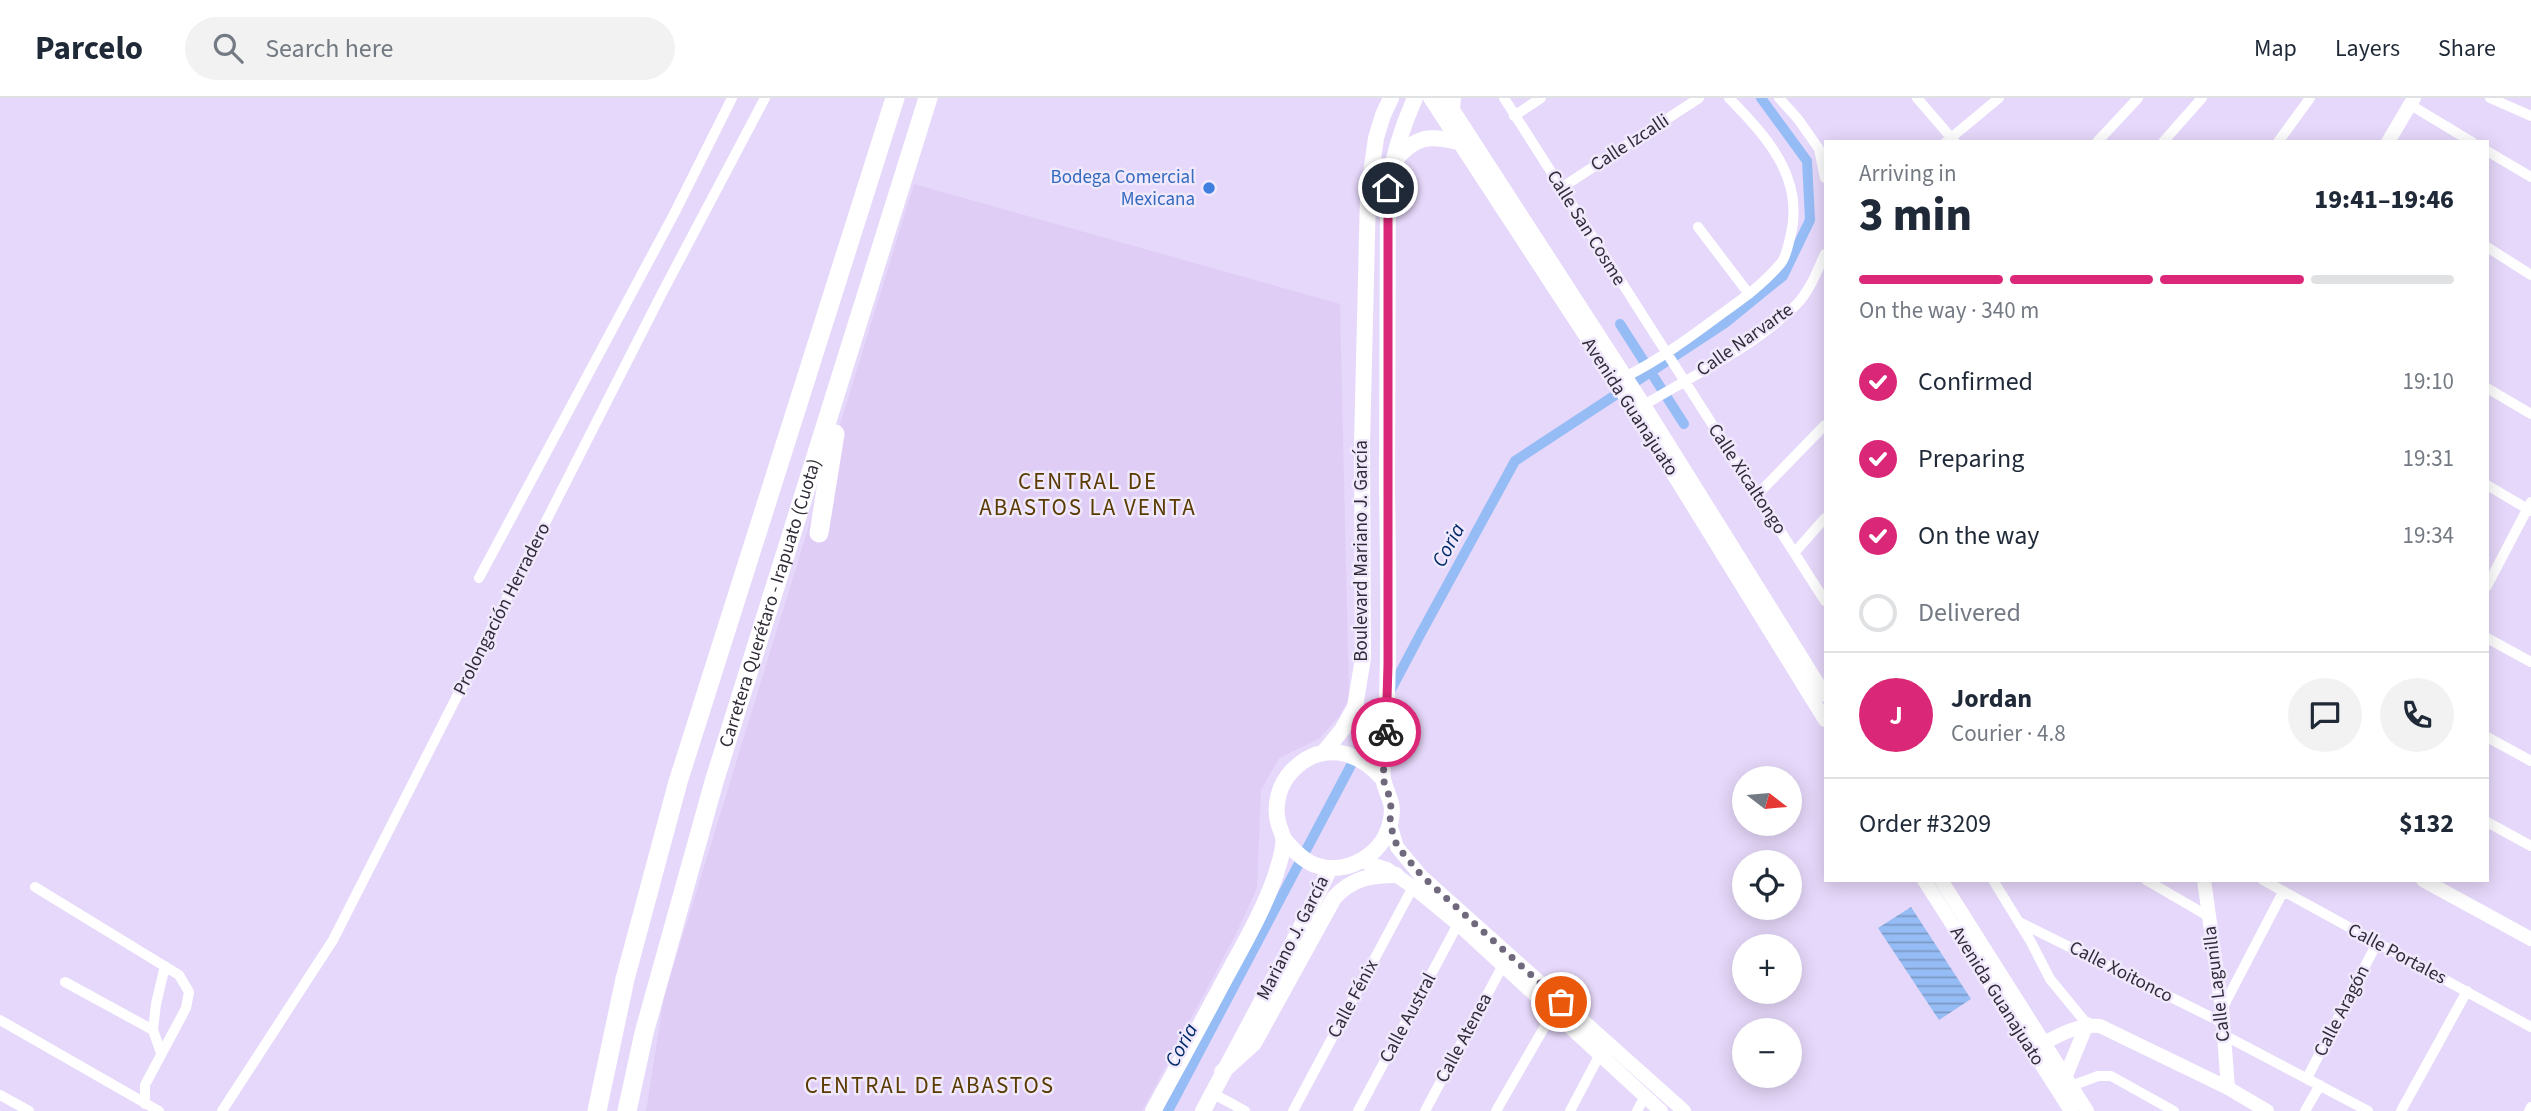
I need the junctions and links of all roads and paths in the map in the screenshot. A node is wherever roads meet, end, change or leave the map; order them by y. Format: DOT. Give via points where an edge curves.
graph roads {
  1 [pos="732,98"];
  2 [pos="765,98"];
  3 [pos="895,98"];
  4 [pos="928,98"];
  5 [pos="1391,98"];
  6 [pos="1415,98"];
  7 [pos="1430,98"];
  8 [pos="1504,98"];
  9 [pos="1541,98"];
  10 [pos="1699,98"];
  11 [pos="1729,98"];
  12 [pos="1779,98"];
  13 [pos="1916,98"];
  14 [pos="1999,98"];
  15 [pos="2138,98"];
  16 [pos="2202,98"];
  17 [pos="2310,98"];
  18 [pos="2490,98"];
  19 [pos="2411,101"];
  20 [pos="1450,102"];
  21 [pos="1384,106"];
  22 [pos="1514,116"];
  23 [pos="2531,116"];
  24 [pos="1951,140"];
  25 [pos="2099,140"];
  26 [pos="2165,140"];
  27 [pos="2279,140"];
  28 [pos="2389,140"];
  29 [pos="2469,140"];
  30 [pos="1458,142"];
  31 [pos="2489,151"];
  32 [pos="1392,164"];
  33 [pos="1824,173"];
  34 [pos="2531,177"];
  35 [pos="1561,188"];
  36 [pos="1698,227"];
  37 [pos="2489,248"];
  38 [pos="1824,256"];
  39 [pos="2531,275"];
  40 [pos="1749,294"];
  41 [pos="857,325"];
  42 [pos="1665,357"];
  43 [pos="1627,379"];
  44 [pos="1681,382"];
  45 [pos="2489,389"];
  46 [pos="1643,402"];
  47 [pos="2531,414"];
  48 [pos="1824,426"];
  49 [pos="2489,486"];
  50 [pos="1758,494"];
  51 [pos="2530,507"];
  52 [pos="1824,519"];
  53 [pos="818,533"];
  54 [pos="1795,552"];
  55 [pos="480,578"];
  56 [pos="2489,582"];
  57 [pos="1824,599"];
  58 [pos="2489,639"];
  59 [pos="2531,662"];
  60 [pos="1824,693"];
  61 [pos="1824,718"];
  62 [pos="2489,738"];
  63 [pos="1332,753"];
  64 [pos="2531,761"];
  65 [pos="1383,779"];
  66 [pos="2489,823"];
  67 [pos="1390,824"];
  68 [pos="1283,838"];
  69 [pos="2531,846"];
  70 [pos="1361,861"];
  71 [pos="1322,866"];
  72 [pos="1396,875"];
  73 [pos="1925,882"];
  74 [pos="1942,882"];
  75 [pos="1944,882"];
  76 [pos="1994,882"];
  77 [pos="2149,882"];
  78 [pos="2204,882"];
  79 [pos="2266,882"];
  80 [pos="2427,882"];
  81 [pos="35,887"];
  82 [pos="1413,887"];
  83 [pos="2283,892"];
  84 [pos="1934,896"];
  85 [pos="2208,916"];
  86 [pos="2019,922"];
  87 [pos="1458,924"];
  88 [pos="2531,939"];
  89 [pos="2376,943"];
  90 [pos="1503,965"];
  91 [pos="165,966"];
  92 [pos="65,982"];
  93 [pos="2467,991"];
  94 [pos="1556,1007"];
  95 [pos="0,1020"];
  96 [pos="2223,1022"];
  97 [pos="2087,1024"];
  98 [pos="2531,1027"];
  99 [pos="153,1030"];
  100 [pos="2044,1043"];
  101 [pos="162,1053"];
  102 [pos="1599,1056"];
  103 [pos="1223,1072"];
  104 [pos="2307,1078"];
  105 [pos="2068,1082"];
  106 [pos="2320,1086"];
  107 [pos="2228,1088"];
  108 [pos="1212,1093"];
  109 [pos="0,1095"];
  110 [pos="1645,1096"];
  111 [pos="145,1104"];
  112 [pos="30,1111"];
  113 [pos="159,1111"];
  114 [pos="222,1111"];
  115 [pos="597,1111"];
  116 [pos="627,1111"];
  117 [pos="1153,1111"];
  118 [pos="1203,1111"];
  119 [pos="1245,1111"];
  120 [pos="1293,1111"];
  121 [pos="1358,1111"];
  122 [pos="1425,1111"];
  123 [pos="1496,1111"];
  124 [pos="1570,1111"];
  125 [pos="1637,1111"];
  126 [pos="1661,1111"];
  127 [pos="1684,1111"];
  128 [pos="2071,1111"];
  129 [pos="2087,1111"];
  130 [pos="2174,1111"];
  131 [pos="2267,1111"];
  132 [pos="2305,1111"];
  133 [pos="2368,1111"];
  134 [pos="2401,1111"];
  1 -- 55 [label="street"];
  2 -- 114 [label="street, Prolongación Herradero" via="333,940"];
  3 -- 115 [label="highway, Carretera Querétaro - Irapuato (Cuota)" via="677,782 625,979"];
  4 -- 41 [label="highway, Carretera Querétaro - Irapuato (Cuota)"];
  5 -- 21 [label="main road, Boulevard Mariano J. García"];
  6 -- 32 [label="main road, Boulevard Mariano J. García"];
  7 -- 30 [label="street, Avenida Guanajuato"];
  8 -- 22 [label="street, Calle San Cosme"];
  9 -- 22 [label="street"];
  10 -- 35 [label="street, Calle Izcalli"];
  11 -- 40 [label="street, Calle Narvarte" via="1762,131 1794,196 1784,261"];
  12 -- 33 [label="street" via="1819,149"];
  13 -- 24 [label="street"];
  14 -- 24 [label="street"];
  15 -- 25 [label="street"];
  16 -- 26 [label="street"];
  17 -- 27 [label="street"];
  18 -- 23 [label="street"];
  19 -- 28 [label="street"];
  19 -- 29 [label="street"];
  20 -- 43 [label="street, Avenida Guanajuato"];
  21 -- 63 [label="main road, Boulevard Mariano J. García" via="1367,195 1363,658 1354,707"];
  22 -- 35 [label="street, Calle San Cosme"];
  30 -- 32 [label="main road" via="1417,141"];
  30 -- 43 [label="street, Avenida Guanajuato"];
  31 -- 34 [label="street"];
  32 -- 65 [label="main road, Boulevard Mariano J. García"];
  35 -- 42 [label="street, Calle San Cosme"];
  36 -- 40 [label="street"];
  37 -- 39 [label="street"];
  38 -- 44 [label="street, Calle Narvarte" via="1797,304 1765,330"];
  40 -- 42 [label="street, Calle Narvarte"];
  41 -- 53 [label="highway"];
  41 -- 116 [label="highway, Carretera Querétaro - Irapuato (Cuota)" via="710,795"];
  42 -- 43 [label="street, Calle Narvarte"];
  42 -- 44 [label="street, Calle Xicaltongo"];
  43 -- 46 [label="street, Avenida Guanajuato"];
  44 -- 46 [label="street, Calle Narvarte"];
  44 -- 50 [label="street, Calle Xicaltongo"];
  45 -- 47 [label="street"];
  46 -- 60 [label="street, Avenida Guanajuato"];
  46 -- 61 [label="street, Avenida Guanajuato"];
  48 -- 50 [label="street"];
  49 -- 51 [label="street"];
  50 -- 54 [label="street, Calle Xicaltongo"];
  51 -- 56 [label="street"];
  52 -- 54 [label="street"];
  54 -- 57 [label="street, Calle Xicaltongo"];
  58 -- 59 [label="street"];
  62 -- 64 [label="street"];
  63 -- 65 [label="main road" via="1357,756"];
  63 -- 68 [label="main road, Boulevard Mariano J. García" via="1302,762 1281,788 1277,805"];
  65 -- 67 [label="main road" via="1391,801"];
  66 -- 69 [label="street"];
  67 -- 70 [label="main road" via="1374,852"];
  67 -- 94 [label="street" via="1397,846 1422,876"];
  68 -- 71 [label="main road" via="1294,852"];
  68 -- 117 [label="main road, Boulevard Mariano J. García" via="1275,876 1252,929"];
  70 -- 71 [label="main road, Mariano J. García" via="1346,867"];
  70 -- 72 [label="street"];
  71 -- 103 [label="main road, Mariano J. García" via="1299,931"];
  72 -- 82 [label="street"];
  72 -- 103 [label="main road" via="1360,879 1334,898 1254,1044"];
  73 -- 84 [label="street, Avenida Guanajuato"];
  74 -- 84 [label="street"];
  75 -- 100 [label="street, Avenida Guanajuato"];
  76 -- 86 [label="street"];
  77 -- 85 [label="street"];
  78 -- 85 [label="street, Calle Lagunilla"];
  79 -- 83 [label="street, Calle Portales"];
  80 -- 88 [label="street"];
  81 -- 91 [label="street"];
  82 -- 87 [label="street"];
  82 -- 120 [label="street, Calle Fénix"];
  83 -- 89 [label="street, Calle Portales"];
  83 -- 96 [label="street"];
  84 -- 128 [label="street, Avenida Guanajuato"];
  85 -- 96 [label="street, Calle Lagunilla"];
  86 -- 96 [label="street, Calle Xoitonco"];
  86 -- 97 [label="street" via="2050,979"];
  87 -- 90 [label="street"];
  87 -- 121 [label="street, Calle Austral"];
  89 -- 93 [label="street, Calle Portales"];
  89 -- 104 [label="street, Calle Aragón"];
  90 -- 94 [label="street"];
  90 -- 122 [label="street, Calle Atenea"];
  91 -- 99 [label="street"];
  91 -- 101 [label="street" via="189,992 186,1008"];
  92 -- 99 [label="street"];
  93 -- 98 [label="street, Calle Portales"];
  93 -- 134 [label="street"];
  94 -- 102 [label="street"];
  94 -- 123 [label="street"];
  94 -- 127 [label="street"];
  95 -- 111 [label="street"];
  96 -- 104 [label="street, Calle Xoitonco"];
  96 -- 107 [label="street, Calle Lagunilla"];
  97 -- 100 [label="street"];
  97 -- 105 [label="street"];
  97 -- 107 [label="street" via="2113,1030"];
  99 -- 101 [label="street"];
  100 -- 105 [label="street, Avenida Guanajuato"];
  101 -- 111 [label="street" via="145,1085"];
  102 -- 110 [label="street"];
  102 -- 124 [label="street"];
  103 -- 108 [label="main road, Mariano J. García"];
  104 -- 106 [label="street, Calle Xoitonco"];
  105 -- 129 [label="street, Avenida Guanajuato"];
  105 -- 130 [label="street" via="2111,1076"];
  106 -- 132 [label="street"];
  106 -- 133 [label="street, Calle Xoitonco"];
  107 -- 131 [label="street"];
  108 -- 118 [label="main road, Mariano J. García"];
  108 -- 119 [label="street"];
  109 -- 112 [label="street"];
  110 -- 125 [label="street"];
  110 -- 126 [label="street"];
  111 -- 113 [label="street"];
}
